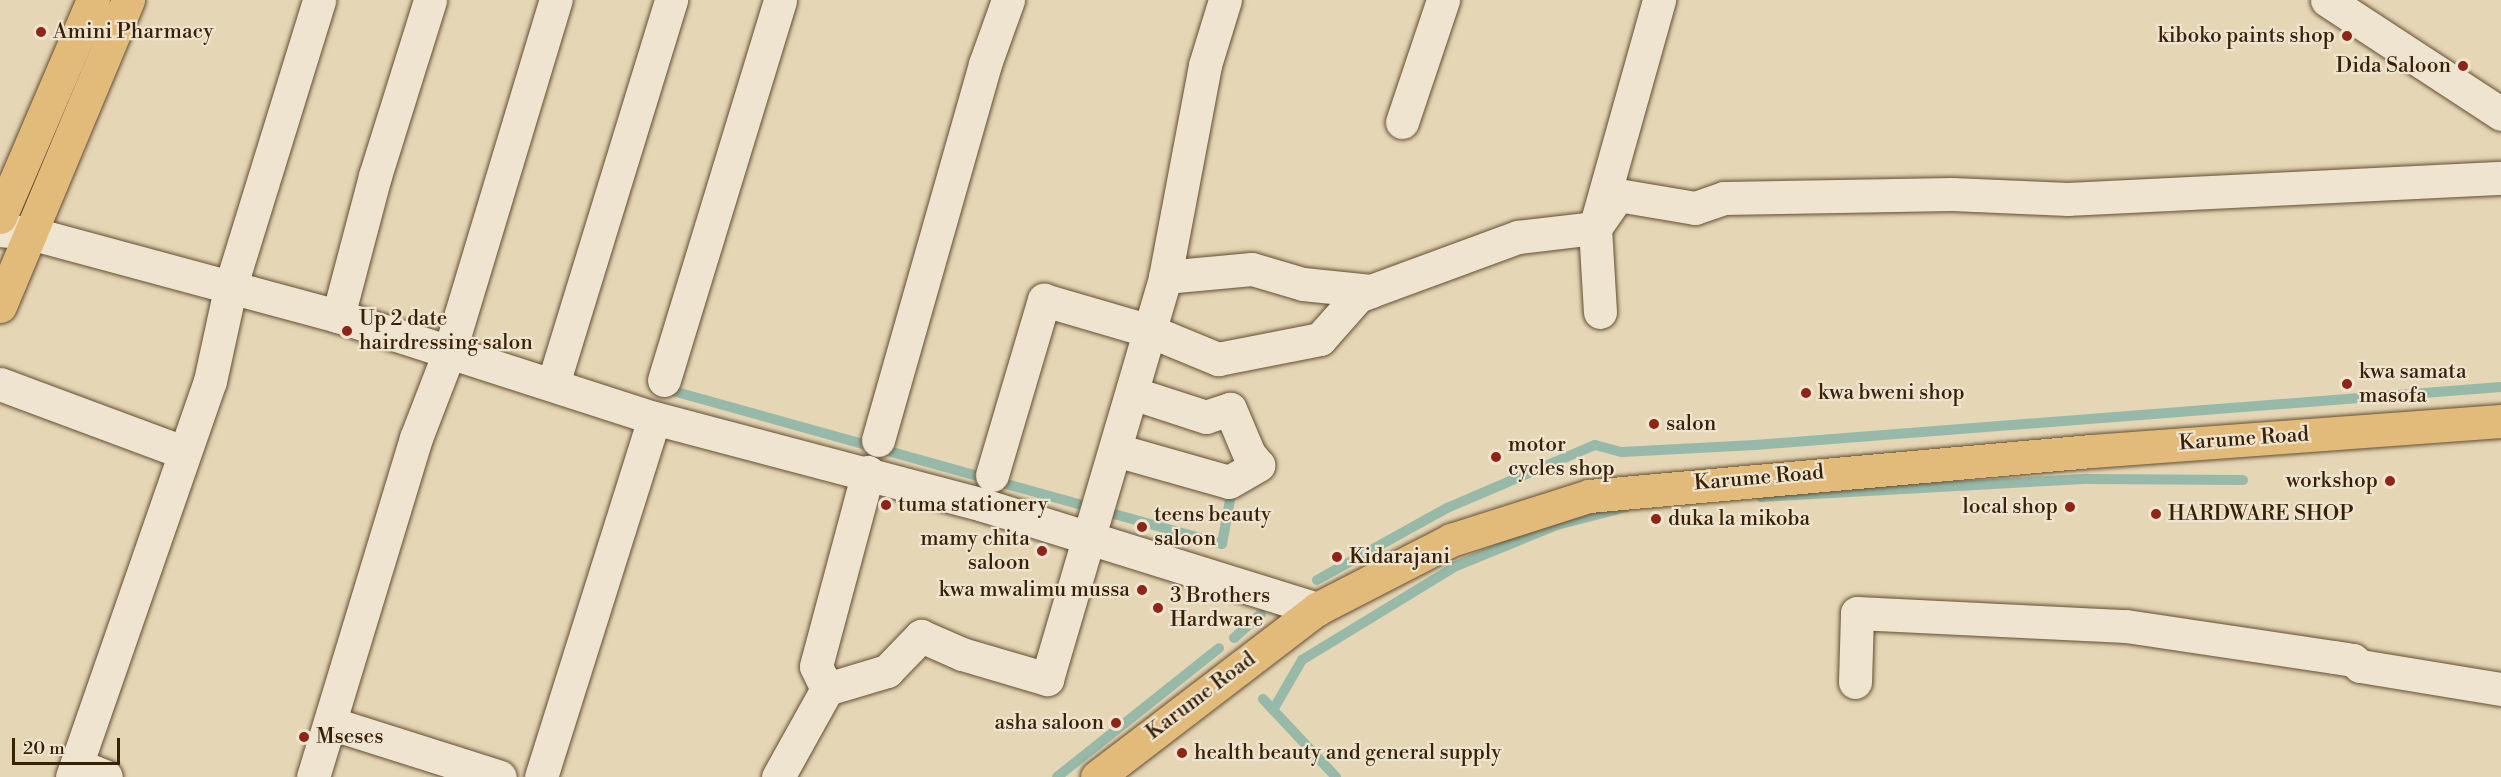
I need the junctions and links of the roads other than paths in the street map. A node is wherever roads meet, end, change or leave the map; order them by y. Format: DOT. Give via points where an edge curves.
graph roads {
  1 [pos="93,0"];
  2 [pos="128,0"];
  3 [pos="319,0"];
  4 [pos="430,0"];
  5 [pos="556,0"];
  6 [pos="671,0"];
  7 [pos="780,0"];
  8 [pos="1008,0"];
  9 [pos="1225,0"];
  10 [pos="1443,0"];
  11 [pos="1659,0"];
  12 [pos="2327,0"];
  13 [pos="2501,114"];
  14 [pos="1402,122"];
  15 [pos="2501,178"];
  16 [pos="0,217"];
  17 [pos="1595,228"];
  18 [pos="15,232"];
  19 [pos="1165,278"];
  20 [pos="231,285"];
  21 [pos="1371,291"];
  22 [pos="0,306"];
  23 [pos="1600,312"];
  24 [pos="338,316"];
  25 [pos="1150,331"];
  26 [pos="450,351"];
  27 [pos="664,380"];
  28 [pos="0,384"];
  29 [pos="553,384"];
  30 [pos="1132,393"];
  31 [pos="654,418"];
  32 [pos="2501,421"];
  33 [pos="878,440"];
  34 [pos="1116,450"];
  35 [pos="183,452"];
  36 [pos="868,472"];
  37 [pos="992,475"];
  38 [pos="1096,519"];
  39 [pos="1317,609"];
  40 [pos="1855,682"];
  41 [pos="827,689"];
  42 [pos="2501,689"];
  43 [pos="330,723"];
  44 [pos="85,773"];
  45 [pos="313,777"];
  46 [pos="500,777"];
  47 [pos="541,777"];
  48 [pos="778,777"];
  49 [pos="1097,777"];
  1 -- 16 [label="main road"];
  2 -- 18 [label="main road"];
  3 -- 20 [label="street"];
  4 -- 24 [label="street" via="375,176"];
  5 -- 26 [label="street"];
  6 -- 29 [label="street"];
  7 -- 27 [label="street"];
  8 -- 33 [label="street" via="985,64"];
  9 -- 19 [label="street" via="1205,65"];
  10 -- 14 [label="street"];
  11 -- 17 [label="street"];
  12 -- 13 [label="street"];
  15 -- 17 [label="street" via="2068,198 1953,194 1724,198 1695,208 1618,195"];
  17 -- 21 [label="street" via="1518,237"];
  17 -- 23 [label="street"];
  18 -- 20 [label="street"];
  18 -- 22 [label="main road"];
  19 -- 21 [label="street" via="1252,269 1303,284"];
  19 -- 25 [label="street"];
  20 -- 24 [label="street"];
  20 -- 35 [label="street" via="210,381"];
  21 -- 25 [label="street" via="1358,296 1320,339 1218,359"];
  24 -- 26 [label="street"];
  25 -- 30 [label="street"];
  25 -- 37 [label="street" via="1044,300"];
  26 -- 29 [label="street"];
  26 -- 43 [label="street" via="416,438"];
  28 -- 35 [label="street"];
  29 -- 31 [label="street"];
  30 -- 34 [label="street"];
  30 -- 34 [label="street" via="1206,417 1230,409 1249,454 1258,465 1229,482"];
  31 -- 36 [label="street"];
  31 -- 47 [label="street"];
  32 -- 39 [label="main road, Karume Road" via="2091,451 1600,494 1450,540"];
  34 -- 38 [label="street"];
  35 -- 44 [label="street"];
  36 -- 38 [label="street"];
  36 -- 41 [label="street" via="816,666"];
  38 -- 39 [label="street"];
  38 -- 41 [label="street" via="1065,609 1047,679 962,654 921,636 887,671"];
  39 -- 49 [label="main road, Karume Road"];
  40 -- 42 [label="street" via="1857,613 2126,626 2353,660 2360,666"];
  41 -- 48 [label="street"];
  43 -- 45 [label="street"];
  43 -- 46 [label="street"];
}
